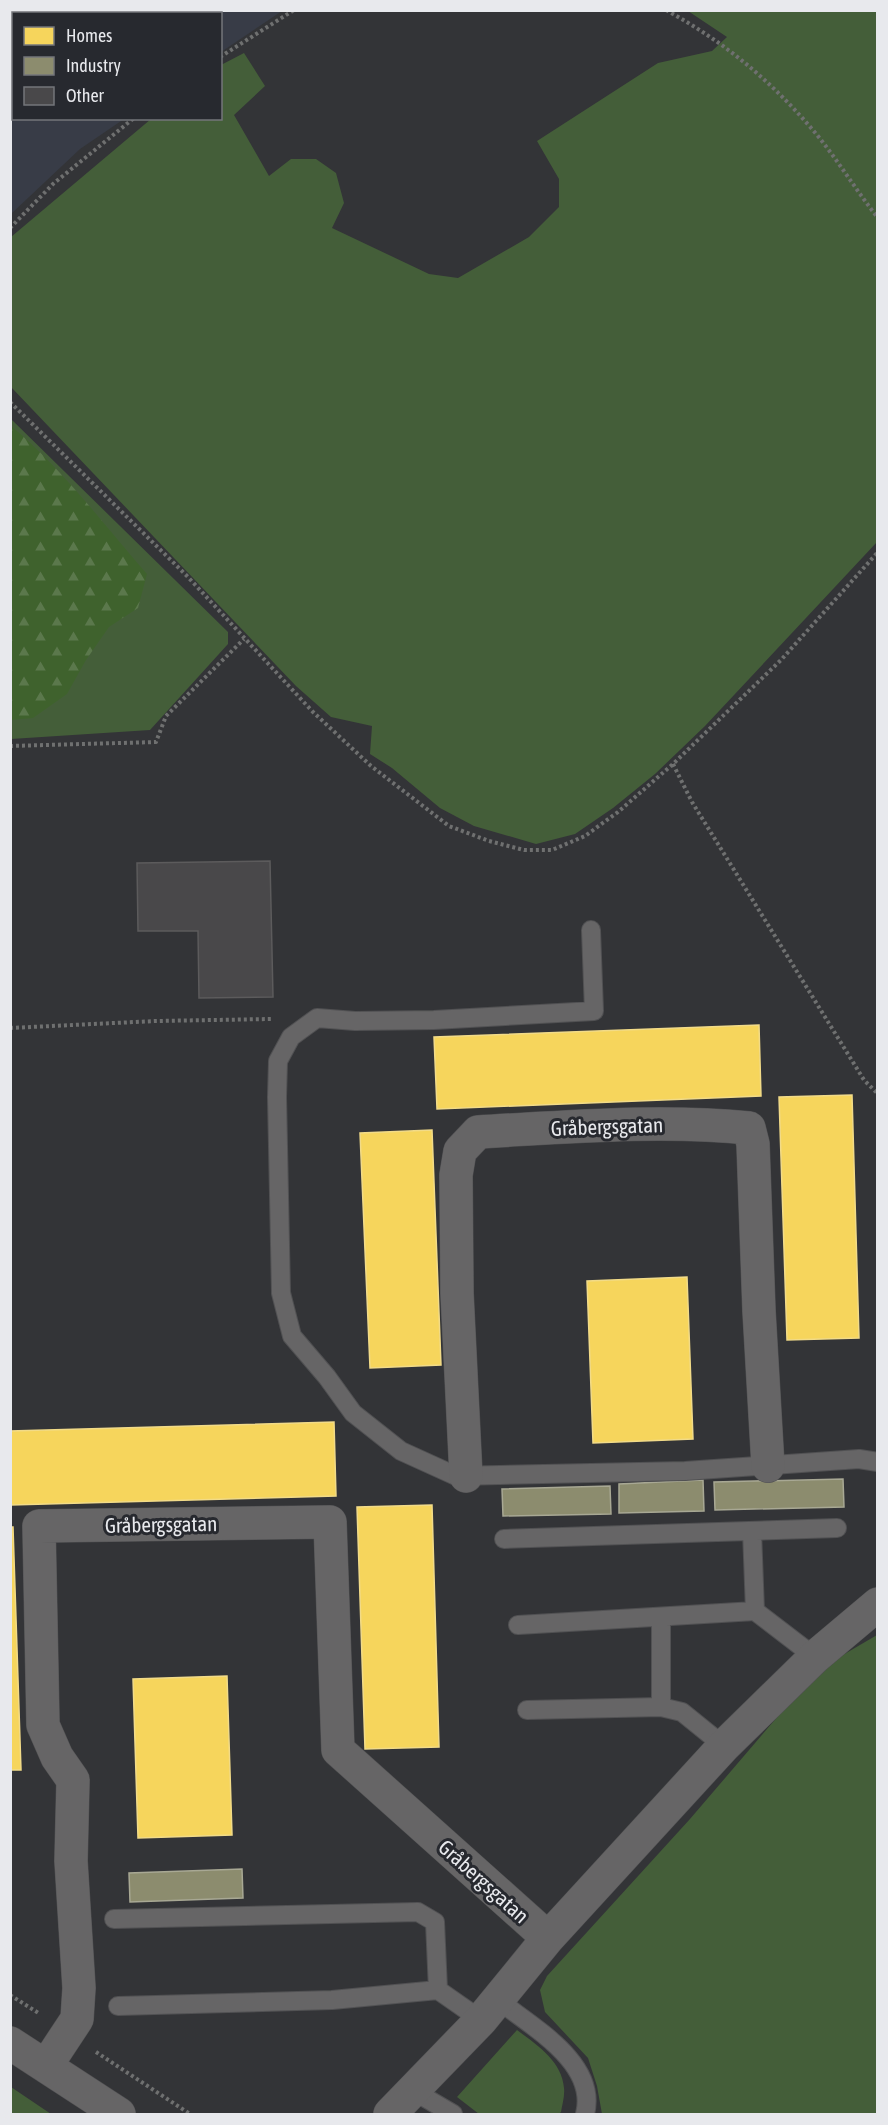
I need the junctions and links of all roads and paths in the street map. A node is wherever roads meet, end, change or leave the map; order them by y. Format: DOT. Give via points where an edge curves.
graph roads {
  1 [pos="294,10"];
  2 [pos="666,10"];
  3 [pos="222,56"];
  4 [pos="132,120"];
  5 [pos="878,218"];
  6 [pos="10,228"];
  7 [pos="10,402"];
  8 [pos="878,552"];
  9 [pos="244,639"];
  10 [pos="10,746"];
  11 [pos="673,764"];
  12 [pos="591,930"];
  13 [pos="317,1018"];
  14 [pos="10,1028"];
  15 [pos="878,1094"];
  16 [pos="878,1462"];
  17 [pos="768,1466"];
  18 [pos="466,1476"];
  19 [pos="837,1528"];
  20 [pos="752,1531"];
  21 [pos="504,1539"];
  22 [pos="878,1604"];
  23 [pos="755,1611"];
  24 [pos="661,1617"];
  25 [pos="518,1625"];
  26 [pos="815,1658"];
  27 [pos="661,1707"];
  28 [pos="527,1710"];
  29 [pos="724,1746"];
  30 [pos="114,1919"];
  31 [pos="548,1938"];
  32 [pos="438,1990"];
  33 [pos="10,1995"];
  34 [pos="118,2006"];
  35 [pos="489,2010"];
  36 [pos="68,2033"];
  37 [pos="10,2043"];
  38 [pos="46,2066"];
  39 [pos="412,2090"];
  40 [pos="119,2115"];
  41 [pos="190,2115"];
  42 [pos="390,2115"];
  43 [pos="453,2115"];
  44 [pos="585,2115"];
  1 -- 3 [label="path"];
  2 -- 5 [label="path" via="743,60 778,92 813,130"];
  4 -- 6 [label="path" via="53,184"];
  7 -- 9 [label="path" via="187,576"];
  8 -- 11 [label="path" via="781,660"];
  9 -- 10 [label="path" via="166,716 156,742"];
  9 -- 11 [label="path" via="371,766 449,826 489,841 524,850 552,850 585,836"];
  11 -- 15 [label="path" via="692,802 864,1080"];
  12 -- 13 [label="lane" via="594,1011 434,1020"];
  13 -- 14 [label="path"];
  13 -- 18 [label="lane" via="291,1037 278,1061 281,1293 292,1336 353,1413 401,1451 456,1476"];
  16 -- 17 [label="lane" via="860,1459"];
  17 -- 18 [label="lane"];
  17 -- 18 [label="street, Gråbergsgatan" via="753,1144 749,1128 641,1124 478,1132 460,1151 456,1175 457,1293"];
  19 -- 20 [label="lane"];
  20 -- 21 [label="lane"];
  20 -- 23 [label="lane"];
  22 -- 26 [label="street, Gråbergsgatan"];
  23 -- 24 [label="lane"];
  23 -- 26 [label="lane"];
  24 -- 25 [label="lane"];
  24 -- 27 [label="lane"];
  26 -- 29 [label="street, Gråbergsgatan"];
  27 -- 28 [label="lane"];
  27 -- 29 [label="lane" via="682,1712"];
  29 -- 31 [label="street, Gråbergsgatan"];
  30 -- 32 [label="lane" via="418,1912 435,1922"];
  31 -- 35 [label="street, Gråbergsgatan"];
  31 -- 36 [label="street, Gråbergsgatan" via="338,1750 330,1522 39,1526 43,1725 73,1780 70,1861 80,1988 77,2019"];
  32 -- 34 [label="lane" via="332,2000"];
  32 -- 35 [label="lane"];
  33 -- 36 [label="path"];
  35 -- 39 [label="street, Gråbergsgatan"];
  35 -- 44 [label="lane" via="568,2055 584,2080"];
  36 -- 38 [label="street, Gråbergsgatan"];
  36 -- 41 [label="path"];
  37 -- 38 [label="street"];
  38 -- 40 [label="street"];
  39 -- 42 [label="street, Gråbergsgatan"];
  39 -- 43 [label="lane"];
}
